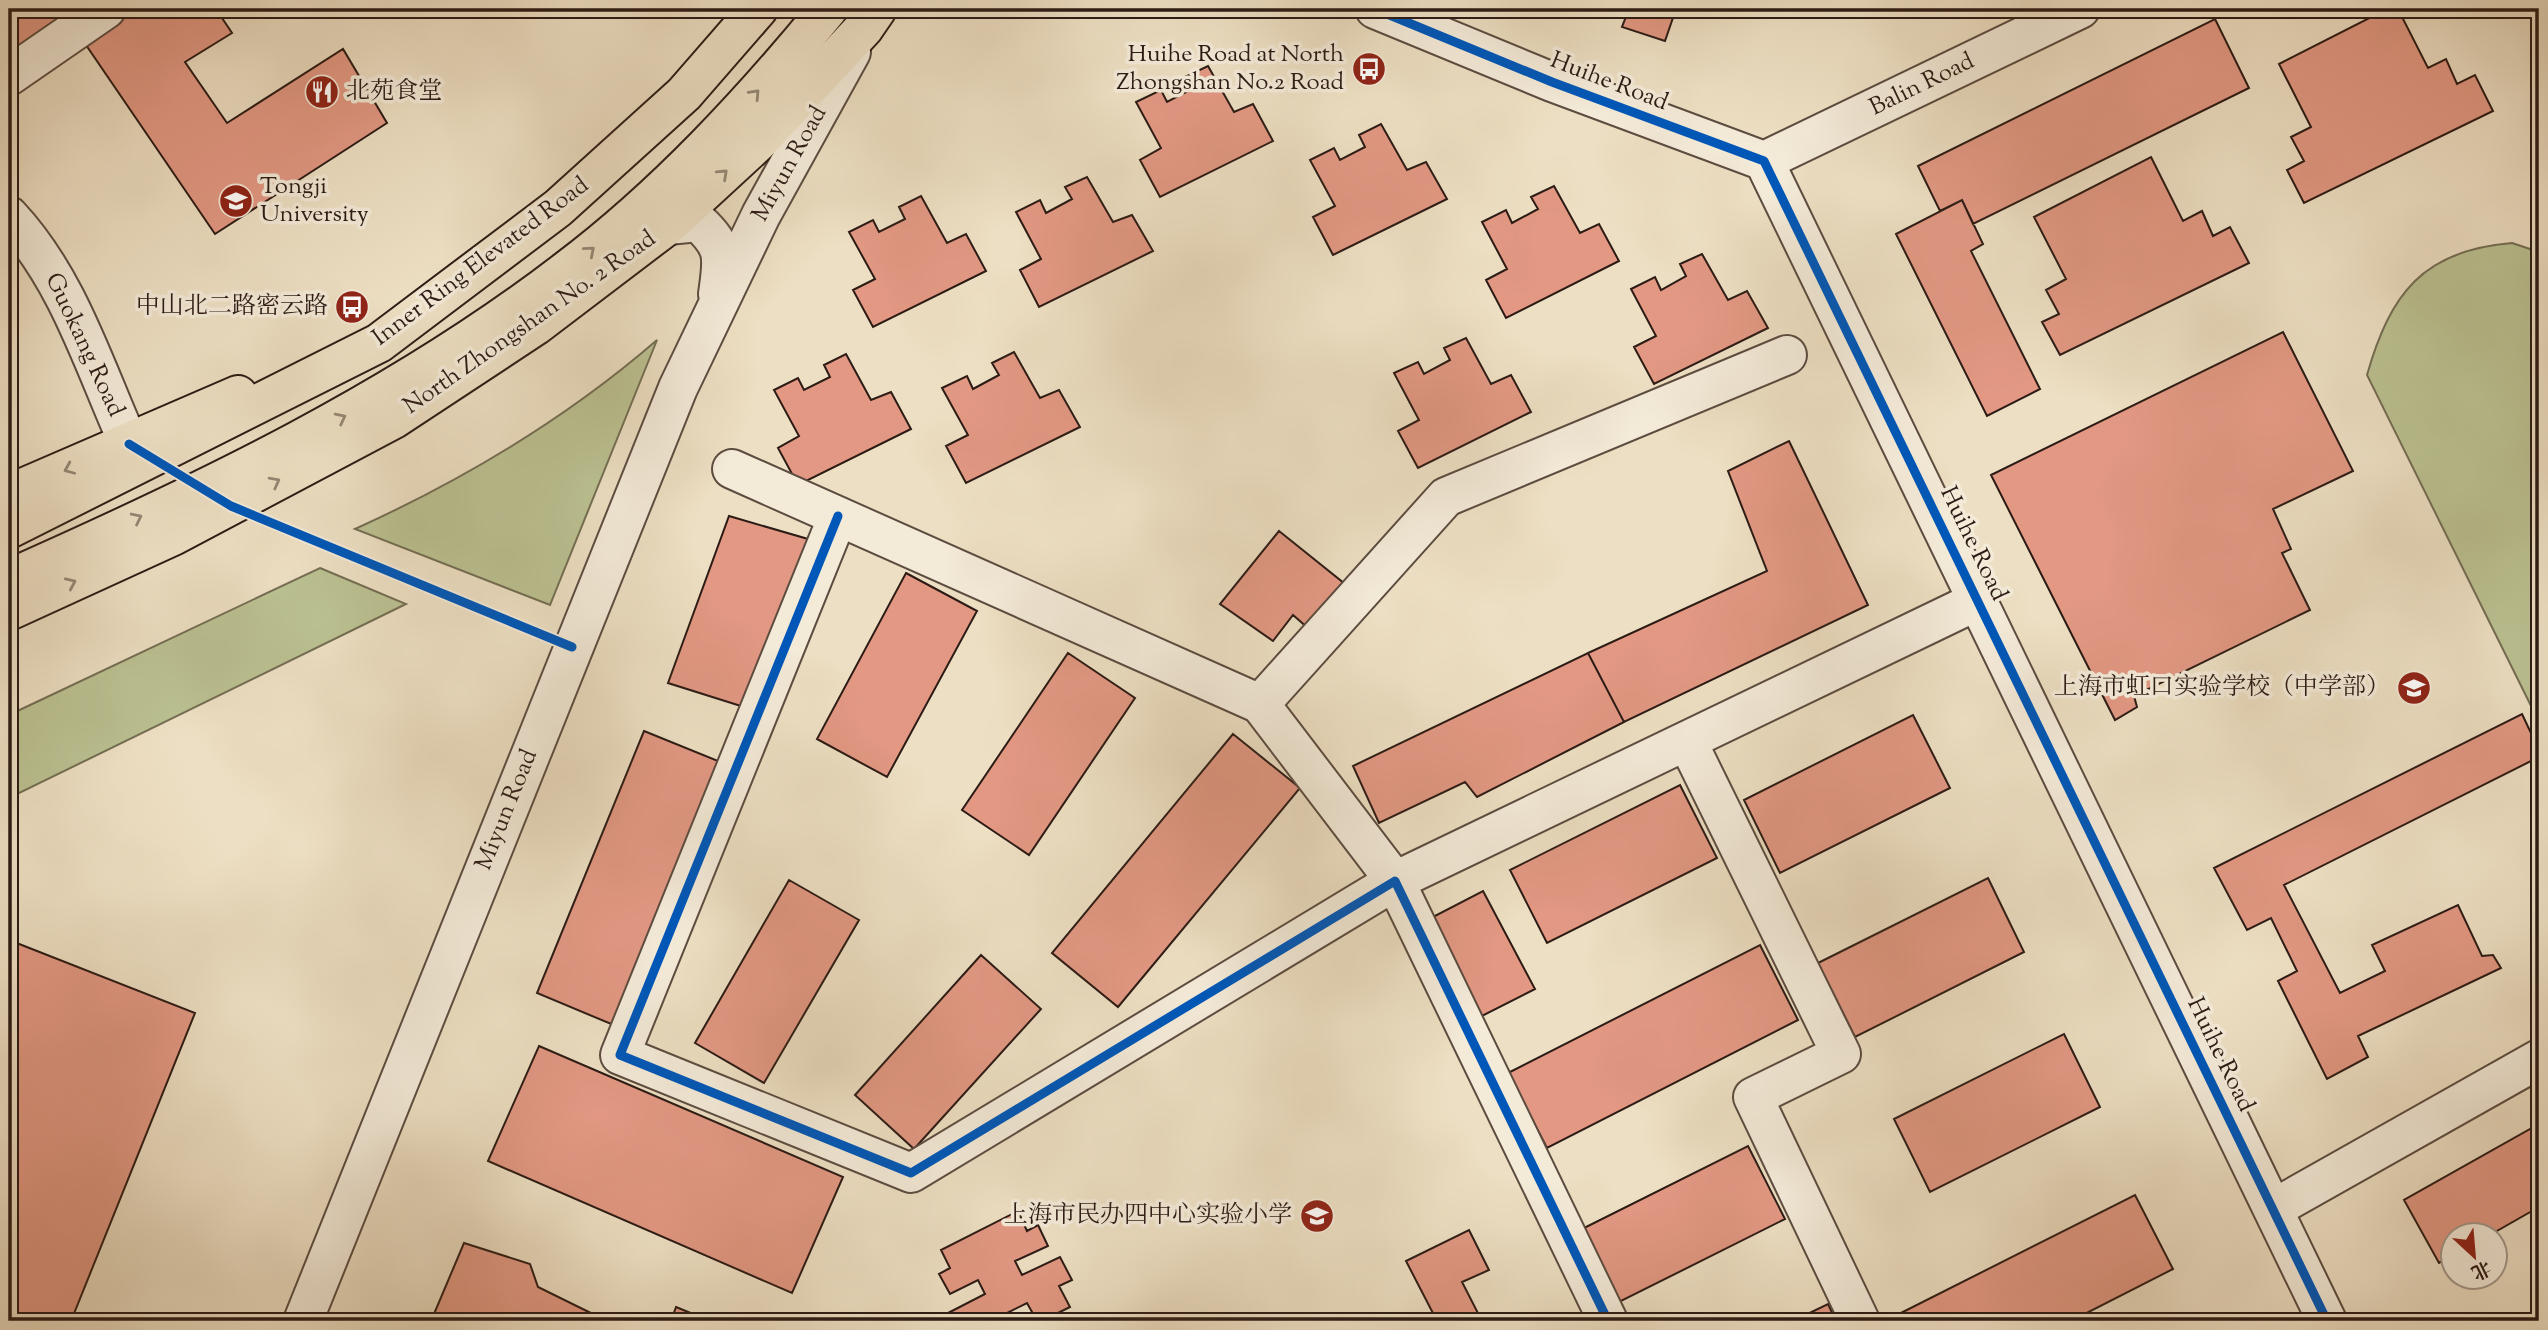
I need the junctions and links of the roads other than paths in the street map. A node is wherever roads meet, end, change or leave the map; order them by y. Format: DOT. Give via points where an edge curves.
graph roads {
  1 [pos="106,9"];
  2 [pos="735,9"];
  3 [pos="758,9"];
  4 [pos="828,9"];
  5 [pos="1376,9"];
  6 [pos="2080,9"];
  7 [pos="870,18"];
  8 [pos="1436,20"];
  9 [pos="9,76"];
  10 [pos="1764,161"];
  11 [pos="9,216"];
  12 [pos="668,225"];
  13 [pos="717,303"];
  14 [pos="1787,355"];
  15 [pos="129,444"];
  16 [pos="732,469"];
  17 [pos="9,494"];
  18 [pos="838,516"];
  19 [pos="9,528"];
  20 [pos="9,579"];
  21 [pos="1979,600"];
  22 [pos="9,611"];
  23 [pos="1260,704"];
  24 [pos="1687,741"];
  25 [pos="1395,881"];
  26 [pos="2539,1059"];
  27 [pos="2273,1209"];
  28 [pos="303,1321"];
  29 [pos="1608,1321"];
  30 [pos="1860,1321"];
  31 [pos="2327,1321"];
  1 -- 9 [label="street"];
  2 -- 15 [label="main road" via="670,85 542,202 365,334"];
  3 -- 19 [label="main road, Inner Ring Elevated Road" via="684,94 558,208 379,343"];
  20 -- 4 [label="main road, Inner Ring Elevated Road, one-way" via="372,402 485,329 569,269 694,159"];
  5 -- 8 [label="street, Huihe Road"];
  6 -- 10 [label="street, Balin Road"];
  12 -- 7 [label="main road, North Zhongshan No. 2 Road, one-way" via="757,143"];
  7 -- 13 [label="street, Miyun Road"];
  8 -- 10 [label="street, Huihe Road" via="1552,82"];
  10 -- 21 [label="street, Huihe Road"];
  11 -- 15 [label="street, Guokang Road" via="34,244 58,283"];
  12 -- 13 [label="street, Miyun Road" via="698,222 716,238 722,260"];
  22 -- 12 [label="main road, North Zhongshan No. 2 Road, one-way" via="173,536 394,419 535,326"];
  13 -- 28 [label="street, Miyun Road" via="624,517"];
  14 -- 23 [label="street" via="1446,497"];
  15 -- 17 [label="main road, one-way"];
  16 -- 18 [label="street"];
  18 -- 23 [label="street"];
  18 -- 25 [label="street" via="620,1055 911,1173"];
  21 -- 24 [label="street"];
  21 -- 27 [label="street, Huihe Road"];
  23 -- 25 [label="street"];
  24 -- 25 [label="street"];
  24 -- 30 [label="street" via="1841,1054 1754,1097"];
  25 -- 29 [label="street"];
  26 -- 27 [label="street"];
  27 -- 31 [label="street, Huihe Road"];
}
